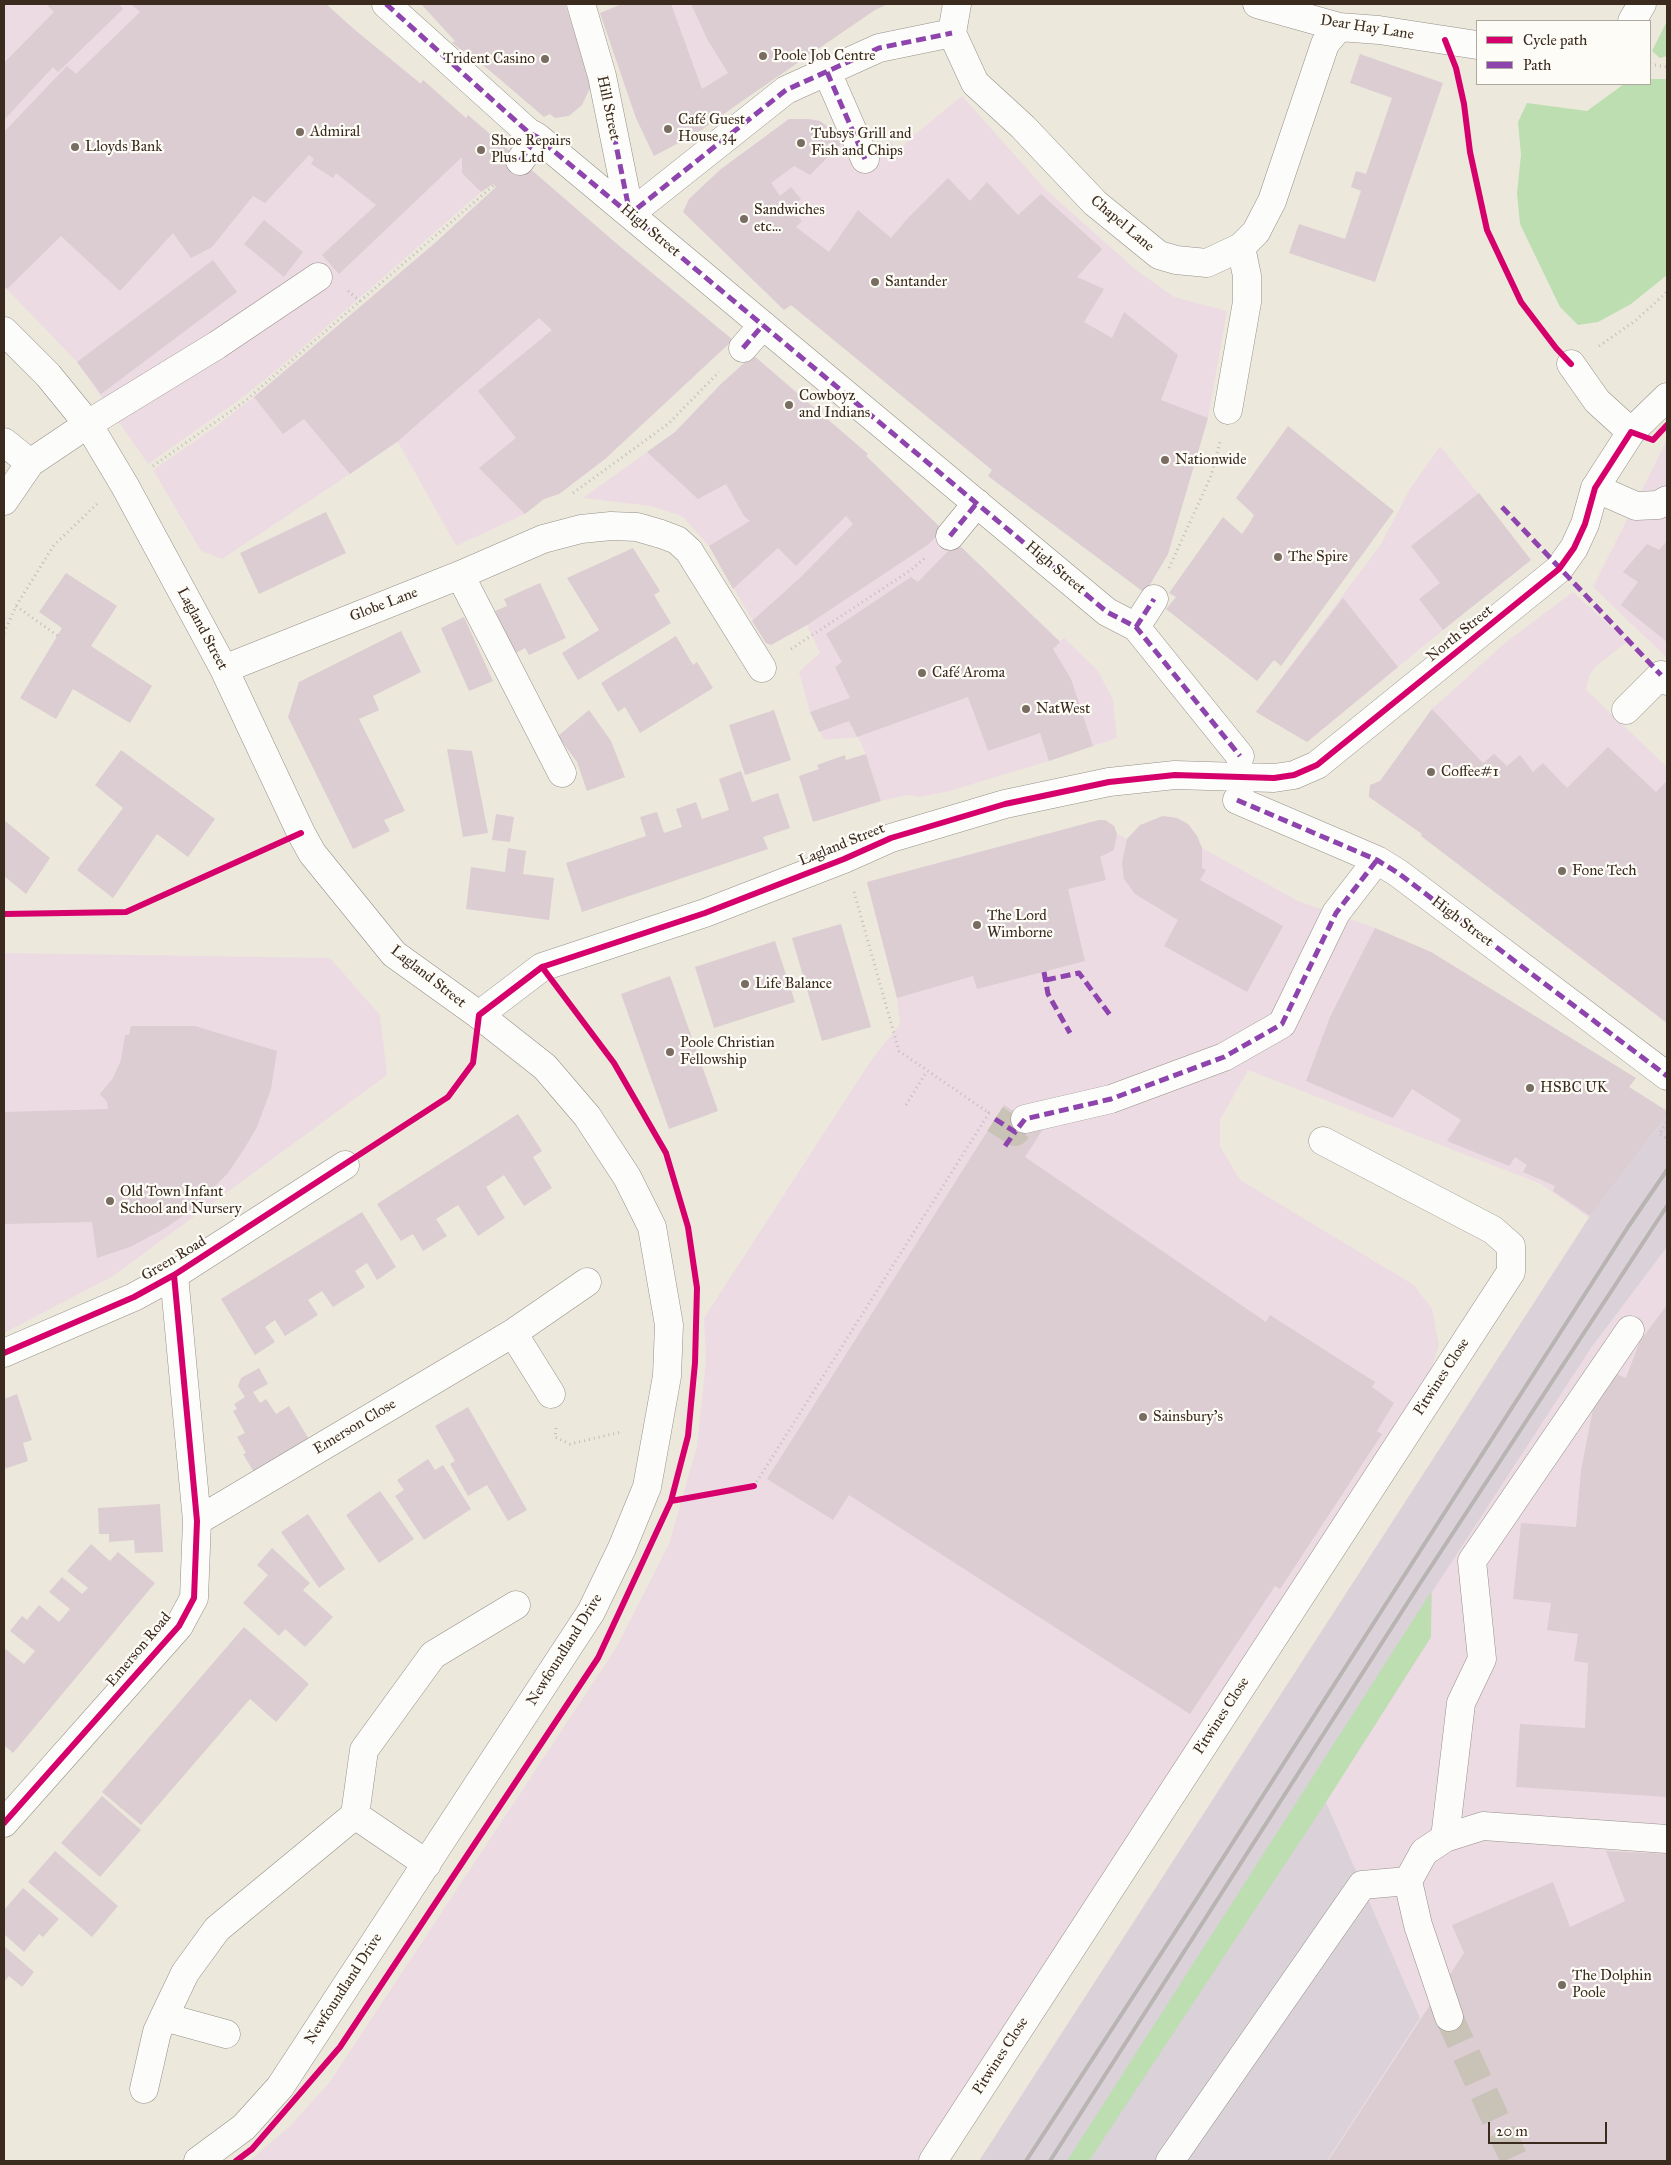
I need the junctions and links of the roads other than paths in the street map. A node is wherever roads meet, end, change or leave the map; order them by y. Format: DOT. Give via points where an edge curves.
graph roads {
  1 [pos="386,4"];
  2 [pos="581,4"];
  3 [pos="957,4"];
  4 [pos="1257,4"];
  5 [pos="1642,4"];
  6 [pos="1633,20"];
  7 [pos="1339,27"];
  8 [pos="952,33"];
  9 [pos="1476,45"];
  10 [pos="827,72"];
  11 [pos="537,137"];
  12 [pos="865,159"];
  13 [pos="520,161"];
  14 [pos="630,214"];
  15 [pos="1241,248"];
  16 [pos="318,277"];
  17 [pos="762,325"];
  18 [pos="4,331"];
  19 [pos="743,348"];
  20 [pos="1571,364"];
  21 [pos="1667,397"];
  22 [pos="1228,410"];
  23 [pos="88,424"];
  24 [pos="1631,432"];
  25 [pos="4,442"];
  26 [pos="30,463"];
  27 [pos="1595,488"];
  28 [pos="1667,500"];
  29 [pos="4,501"];
  30 [pos="977,503"];
  31 [pos="950,536"];
  32 [pos="460,575"];
  33 [pos="1154,599"];
  34 [pos="1136,627"];
  35 [pos="762,668"];
  36 [pos="224,669"];
  37 [pos="1667,681"];
  38 [pos="1626,710"];
  39 [pos="562,772"];
  40 [pos="1239,778"];
  41 [pos="1377,860"];
  42 [pos="479,1015"];
  43 [pos="1667,1076"];
  44 [pos="1025,1119"];
  45 [pos="1323,1141"];
  46 [pos="345,1165"];
  47 [pos="174,1275"];
  48 [pos="587,1282"];
  49 [pos="1630,1330"];
  50 [pos="513,1333"];
  51 [pos="4,1353"];
  52 [pos="552,1394"];
  53 [pos="197,1521"];
  54 [pos="516,1605"];
  55 [pos="355,1815"];
  56 [pos="4,1823"];
  57 [pos="1445,1838"];
  58 [pos="1667,1839"];
  59 [pos="427,1864"];
  60 [pos="1408,1881"];
  61 [pos="164,2017"];
  62 [pos="1449,2017"];
  63 [pos="226,2034"];
  64 [pos="144,2089"];
  65 [pos="198,2161"];
  66 [pos="933,2161"];
  67 [pos="1170,2161"];
  1 -- 11 [label="street, High Street"];
  2 -- 14 [label="street, Hill Street" via="602,76"];
  3 -- 8 [label="street"];
  4 -- 7 [label="street, Dear Hay Lane"];
  5 -- 6 [label="street"];
  7 -- 9 [label="street, Dear Hay Lane"];
  7 -- 15 [label="street, Chapel Lane" via="1325,44 1272,201 1256,232"];
  8 -- 10 [label="street" via="880,48"];
  8 -- 15 [label="street, Chapel Lane" via="975,83 1023,127 1095,203 1159,256 1207,263"];
  10 -- 12 [label="street"];
  10 -- 14 [label="street" via="786,90"];
  11 -- 13 [label="street"];
  11 -- 14 [label="street, High Street"];
  14 -- 17 [label="street, High Street"];
  15 -- 22 [label="street" via="1247,276 1247,302"];
  16 -- 23 [label="street" via="217,345"];
  17 -- 19 [label="street"];
  17 -- 30 [label="street, High Street"];
  18 -- 23 [label="street, Lagland Street" via="48,375"];
  20 -- 24 [label="street" via="1598,401"];
  21 -- 24 [label="street, North Street"];
  23 -- 26 [label="street"];
  23 -- 36 [label="street, Lagland Street"];
  24 -- 27 [label="street, North Street"];
  25 -- 26 [label="street"];
  26 -- 29 [label="street"];
  27 -- 28 [label="street" via="1636,506 1658,505"];
  27 -- 40 [label="street, North Street" via="1585,524 1559,569 1372,722 1317,765 1294,775"];
  30 -- 31 [label="street"];
  30 -- 34 [label="street, High Street" via="1107,612"];
  32 -- 35 [label="street, Globe Lane" via="543,539 581,529 637,527 678,540 689,551"];
  32 -- 36 [label="street, Globe Lane"];
  32 -- 39 [label="street"];
  33 -- 34 [label="street"];
  34 -- 40 [label="street, High Street"];
  36 -- 42 [label="street, Lagland Street" via="312,853 394,954"];
  37 -- 38 [label="street" via="1661,675"];
  40 -- 41 [label="street, High Street"];
  40 -- 42 [label="street, Lagland Street" via="1175,775 1109,782 1006,804 891,838 705,913 542,967"];
  41 -- 43 [label="street, High Street"];
  41 -- 44 [label="street" via="1336,914 1282,1024 1224,1057 1111,1099"];
  42 -- 59 [label="street, Newfoundland Drive" via="545,1067 587,1116 627,1176 652,1227 669,1325 667,1376 646,1487 622,1548 591,1612"];
  45 -- 66 [label="street, Pitwines Close" via="1493,1230 1511,1246 1510,1272"];
  46 -- 47 [label="street, Green Road"];
  47 -- 51 [label="street, Green Road" via="134,1297"];
  47 -- 53 [label="street, Emerson Road"];
  48 -- 50 [label="street, Emerson Close"];
  49 -- 57 [label="street" via="1472,1561 1482,1659 1461,1703"];
  50 -- 52 [label="street"];
  50 -- 53 [label="street, Emerson Close"];
  53 -- 56 [label="street, Emerson Road" via="194,1598 179,1626"];
  54 -- 55 [label="street" via="433,1655 364,1750"];
  55 -- 59 [label="street"];
  55 -- 61 [label="street" via="217,1929 185,1973"];
  57 -- 58 [label="street" via="1483,1826"];
  57 -- 60 [label="street" via="1424,1852"];
  59 -- 65 [label="street, Newfoundland Drive" via="280,2087 244,2127"];
  60 -- 62 [label="street" via="1418,1925"];
  60 -- 67 [label="street" via="1362,1885"];
  61 -- 63 [label="street"];
  61 -- 64 [label="street"];
}
